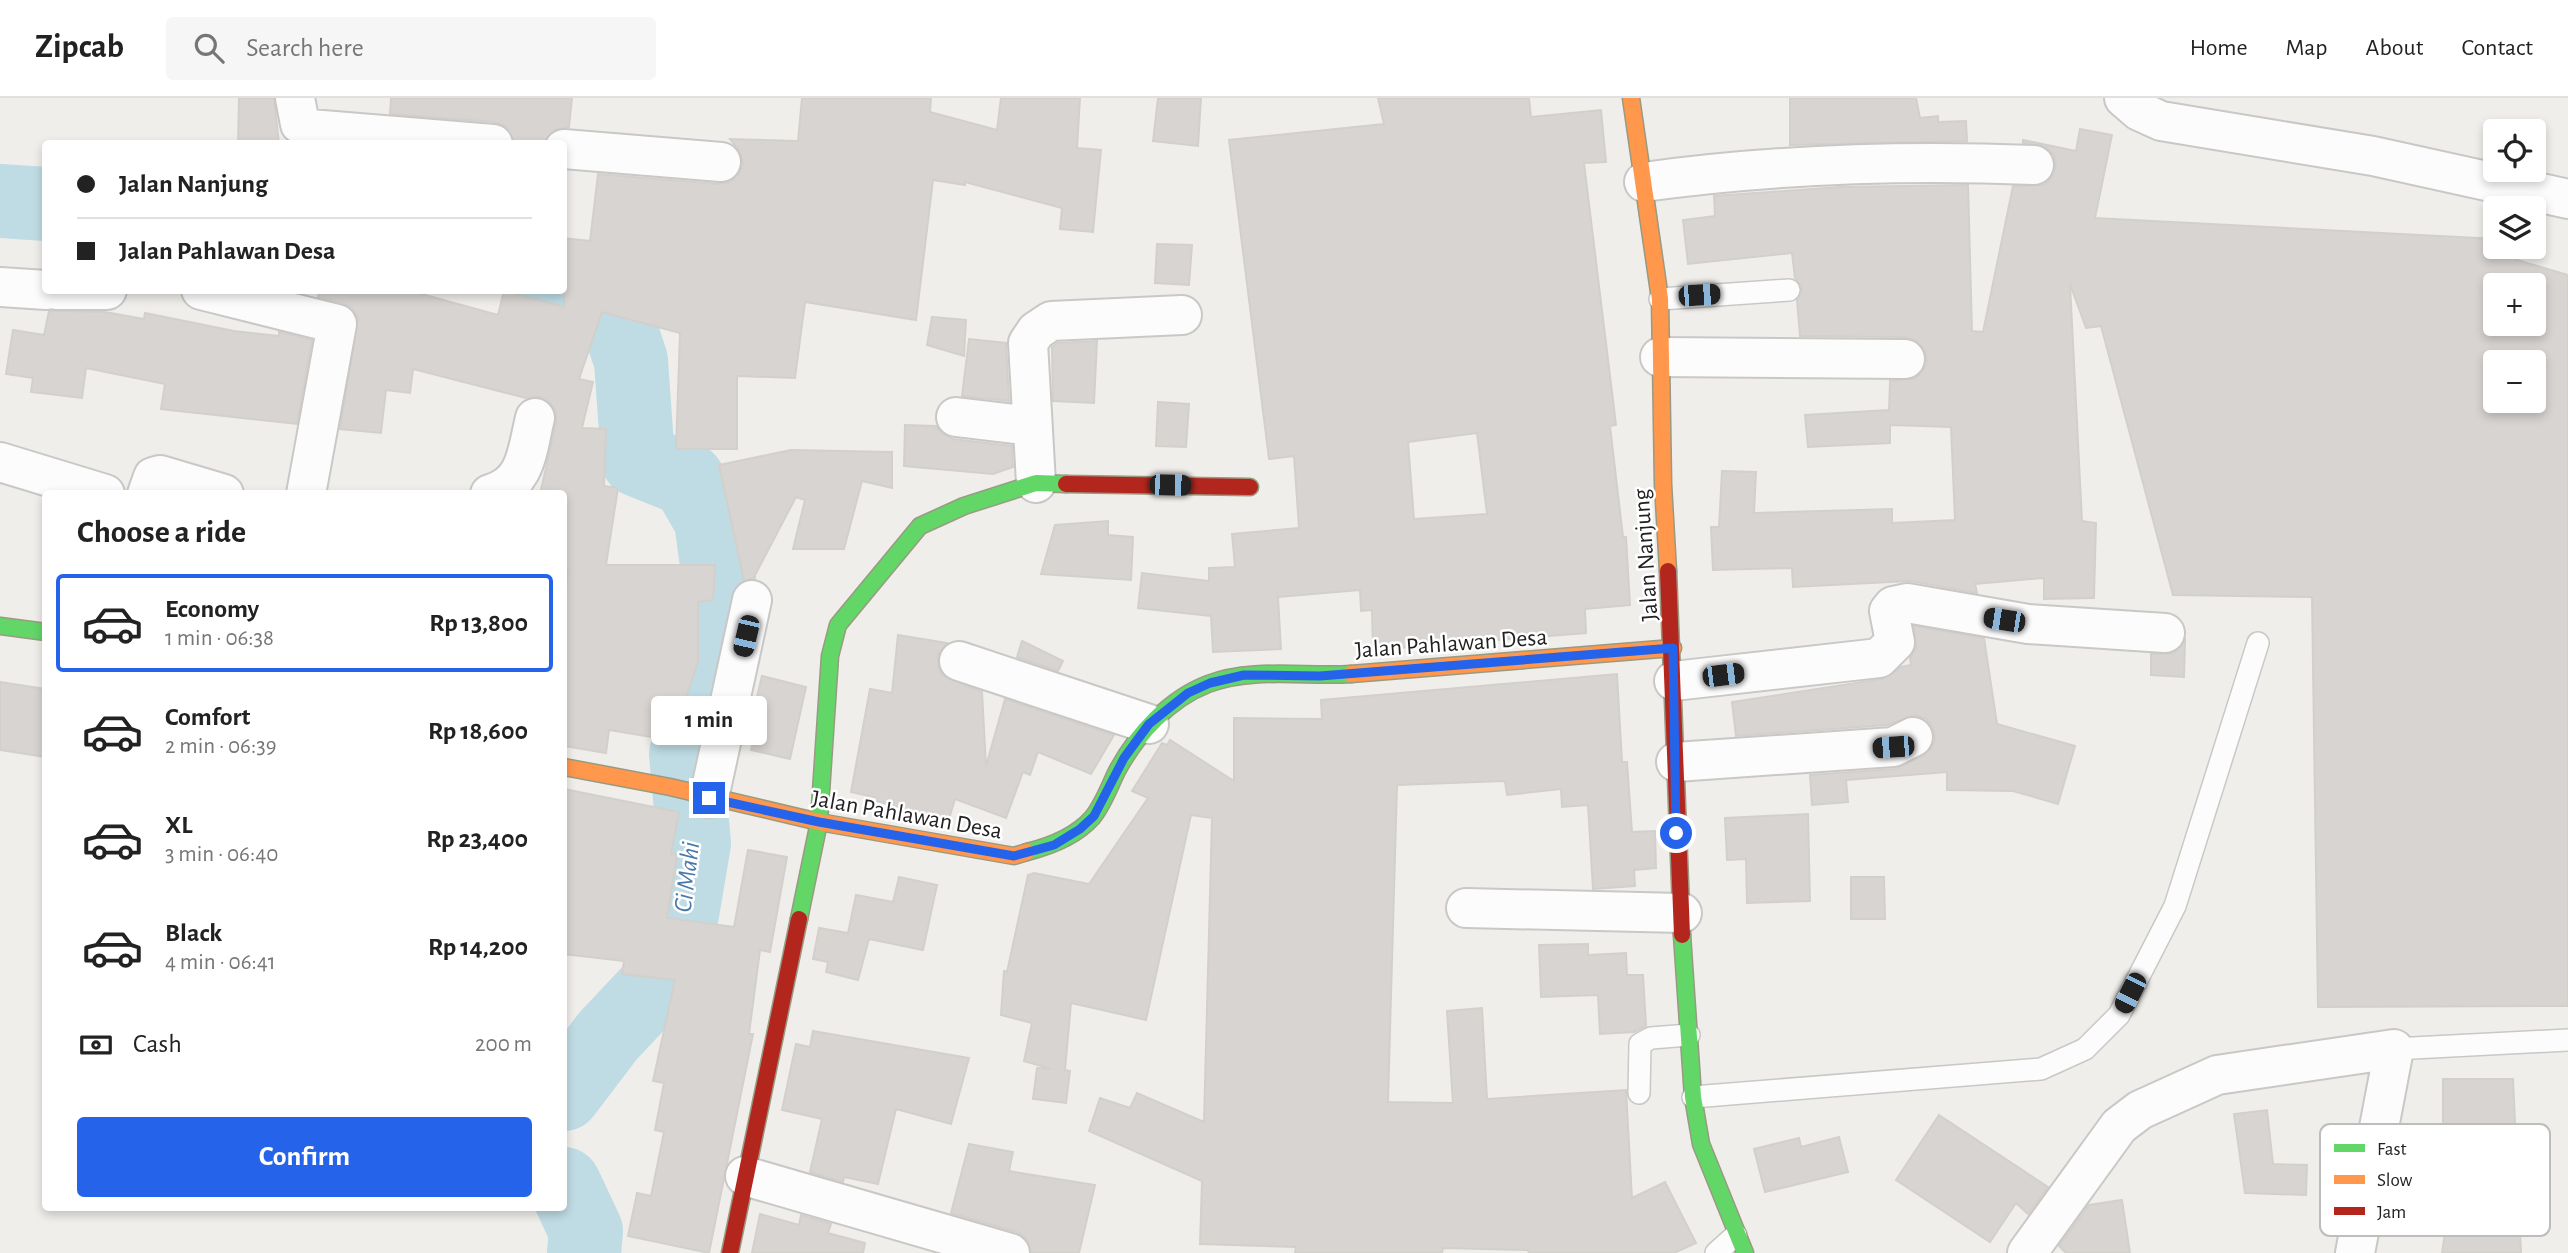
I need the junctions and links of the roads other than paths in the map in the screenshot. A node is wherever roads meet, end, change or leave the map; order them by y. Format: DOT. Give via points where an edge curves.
graph roads {
  1 [pos="295,98"];
  2 [pos="1631,98"];
  3 [pos="2124,98"];
  4 [pos="444,140"];
  5 [pos="567,149"];
  6 [pos="721,162"];
  7 [pos="2034,165"];
  8 [pos="1644,182"];
  9 [pos="2568,199"];
  10 [pos="0,287"];
  11 [pos="42,290"];
  12 [pos="1788,290"];
  13 [pos="217,294"];
  14 [pos="1660,299"];
  15 [pos="1182,315"];
  16 [pos="1660,357"];
  17 [pos="1905,359"];
  18 [pos="956,417"];
  19 [pos="536,418"];
  20 [pos="1032,426"];
  21 [pos="0,462"];
  22 [pos="1036,483"];
  23 [pos="1250,487"];
  24 [pos="92,490"];
  25 [pos="148,490"];
  26 [pos="211,490"];
  27 [pos="307,490"];
  28 [pos="500,490"];
  29 [pos="752,600"];
  30 [pos="0,626"];
  31 [pos="42,631"];
  32 [pos="2165,633"];
  33 [pos="2258,643"];
  34 [pos="959,661"];
  35 [pos="1674,664"];
  36 [pos="1149,724"];
  37 [pos="1913,737"];
  38 [pos="1676,762"];
  39 [pos="567,768"];
  40 [pos="703,797"];
  41 [pos="819,822"];
  42 [pos="1466,908"];
  43 [pos="1682,913"];
  44 [pos="1689,1035"];
  45 [pos="2568,1040"];
  46 [pos="2394,1049"];
  47 [pos="1639,1093"];
  48 [pos="1693,1097"];
  49 [pos="2383,1124"];
  50 [pos="745,1176"];
  51 [pos="1740,1244"];
  52 [pos="730,1253"];
  53 [pos="1010,1253"];
  54 [pos="1716,1253"];
  55 [pos="2027,1253"];
  1 -- 4 [label="street" via="300,124 310,129"];
  2 -- 8 [label="main road, Jalan Nanjung"];
  3 -- 9 [label="street" via="2161,121 2373,156"];
  5 -- 6 [label="street"];
  7 -- 8 [label="street" via="1782,166"];
  8 -- 14 [label="main road, Jalan Nanjung"];
  10 -- 11 [label="street"];
  12 -- 14 [label="lane"];
  13 -- 27 [label="street" via="337,324"];
  14 -- 16 [label="main road, Jalan Nanjung"];
  15 -- 20 [label="street" via="1051,321 1036,331 1028,343"];
  16 -- 17 [label="street"];
  16 -- 35 [label="main road, Jalan Nanjung" via="1662,484"];
  18 -- 20 [label="street"];
  19 -- 28 [label="street" via="521,474"];
  20 -- 22 [label="street"];
  21 -- 24 [label="street"];
  22 -- 23 [label="main road"];
  22 -- 41 [label="main road" via="920,526 838,625 831,656"];
  25 -- 26 [label="street" via="153,477 160,475"];
  29 -- 40 [label="street"];
  30 -- 31 [label="main road"];
  32 -- 35 [label="street" via="2028,624 1907,603 1889,611 1895,642 1879,658"];
  33 -- 48 [label="lane" via="2175,906 2119,1015 2085,1049 2041,1069"];
  34 -- 36 [label="street"];
  35 -- 36 [label="main road, Jalan Pahlawan Desa" via="1244,675 1188,693"];
  35 -- 38 [label="main road, Jalan Nanjung"];
  36 -- 41 [label="main road, Jalan Pahlawan Desa" via="1124,758 1094,816 1054,845 1035,852 996,854"];
  37 -- 38 [label="street" via="1893,747"];
  38 -- 43 [label="main road, Jalan Nanjung"];
  39 -- 40 [label="main road, Jalan Pahlawan Desa"];
  40 -- 41 [label="main road, Jalan Pahlawan Desa"];
  41 -- 50 [label="main road"];
  42 -- 43 [label="street"];
  43 -- 44 [label="main road, Jalan Nanjung"];
  44 -- 47 [label="lane" via="1651,1038 1640,1044"];
  44 -- 48 [label="main road, Jalan Nanjung"];
  45 -- 46 [label="lane"];
  46 -- 49 [label="street"];
  46 -- 55 [label="street" via="2217,1075 2140,1110 2119,1126"];
  48 -- 51 [label="main road, Jalan Nanjung" via="1701,1144"];
  50 -- 52 [label="main road"];
  50 -- 53 [label="street"];
  51 -- 54 [label="lane"];
}
